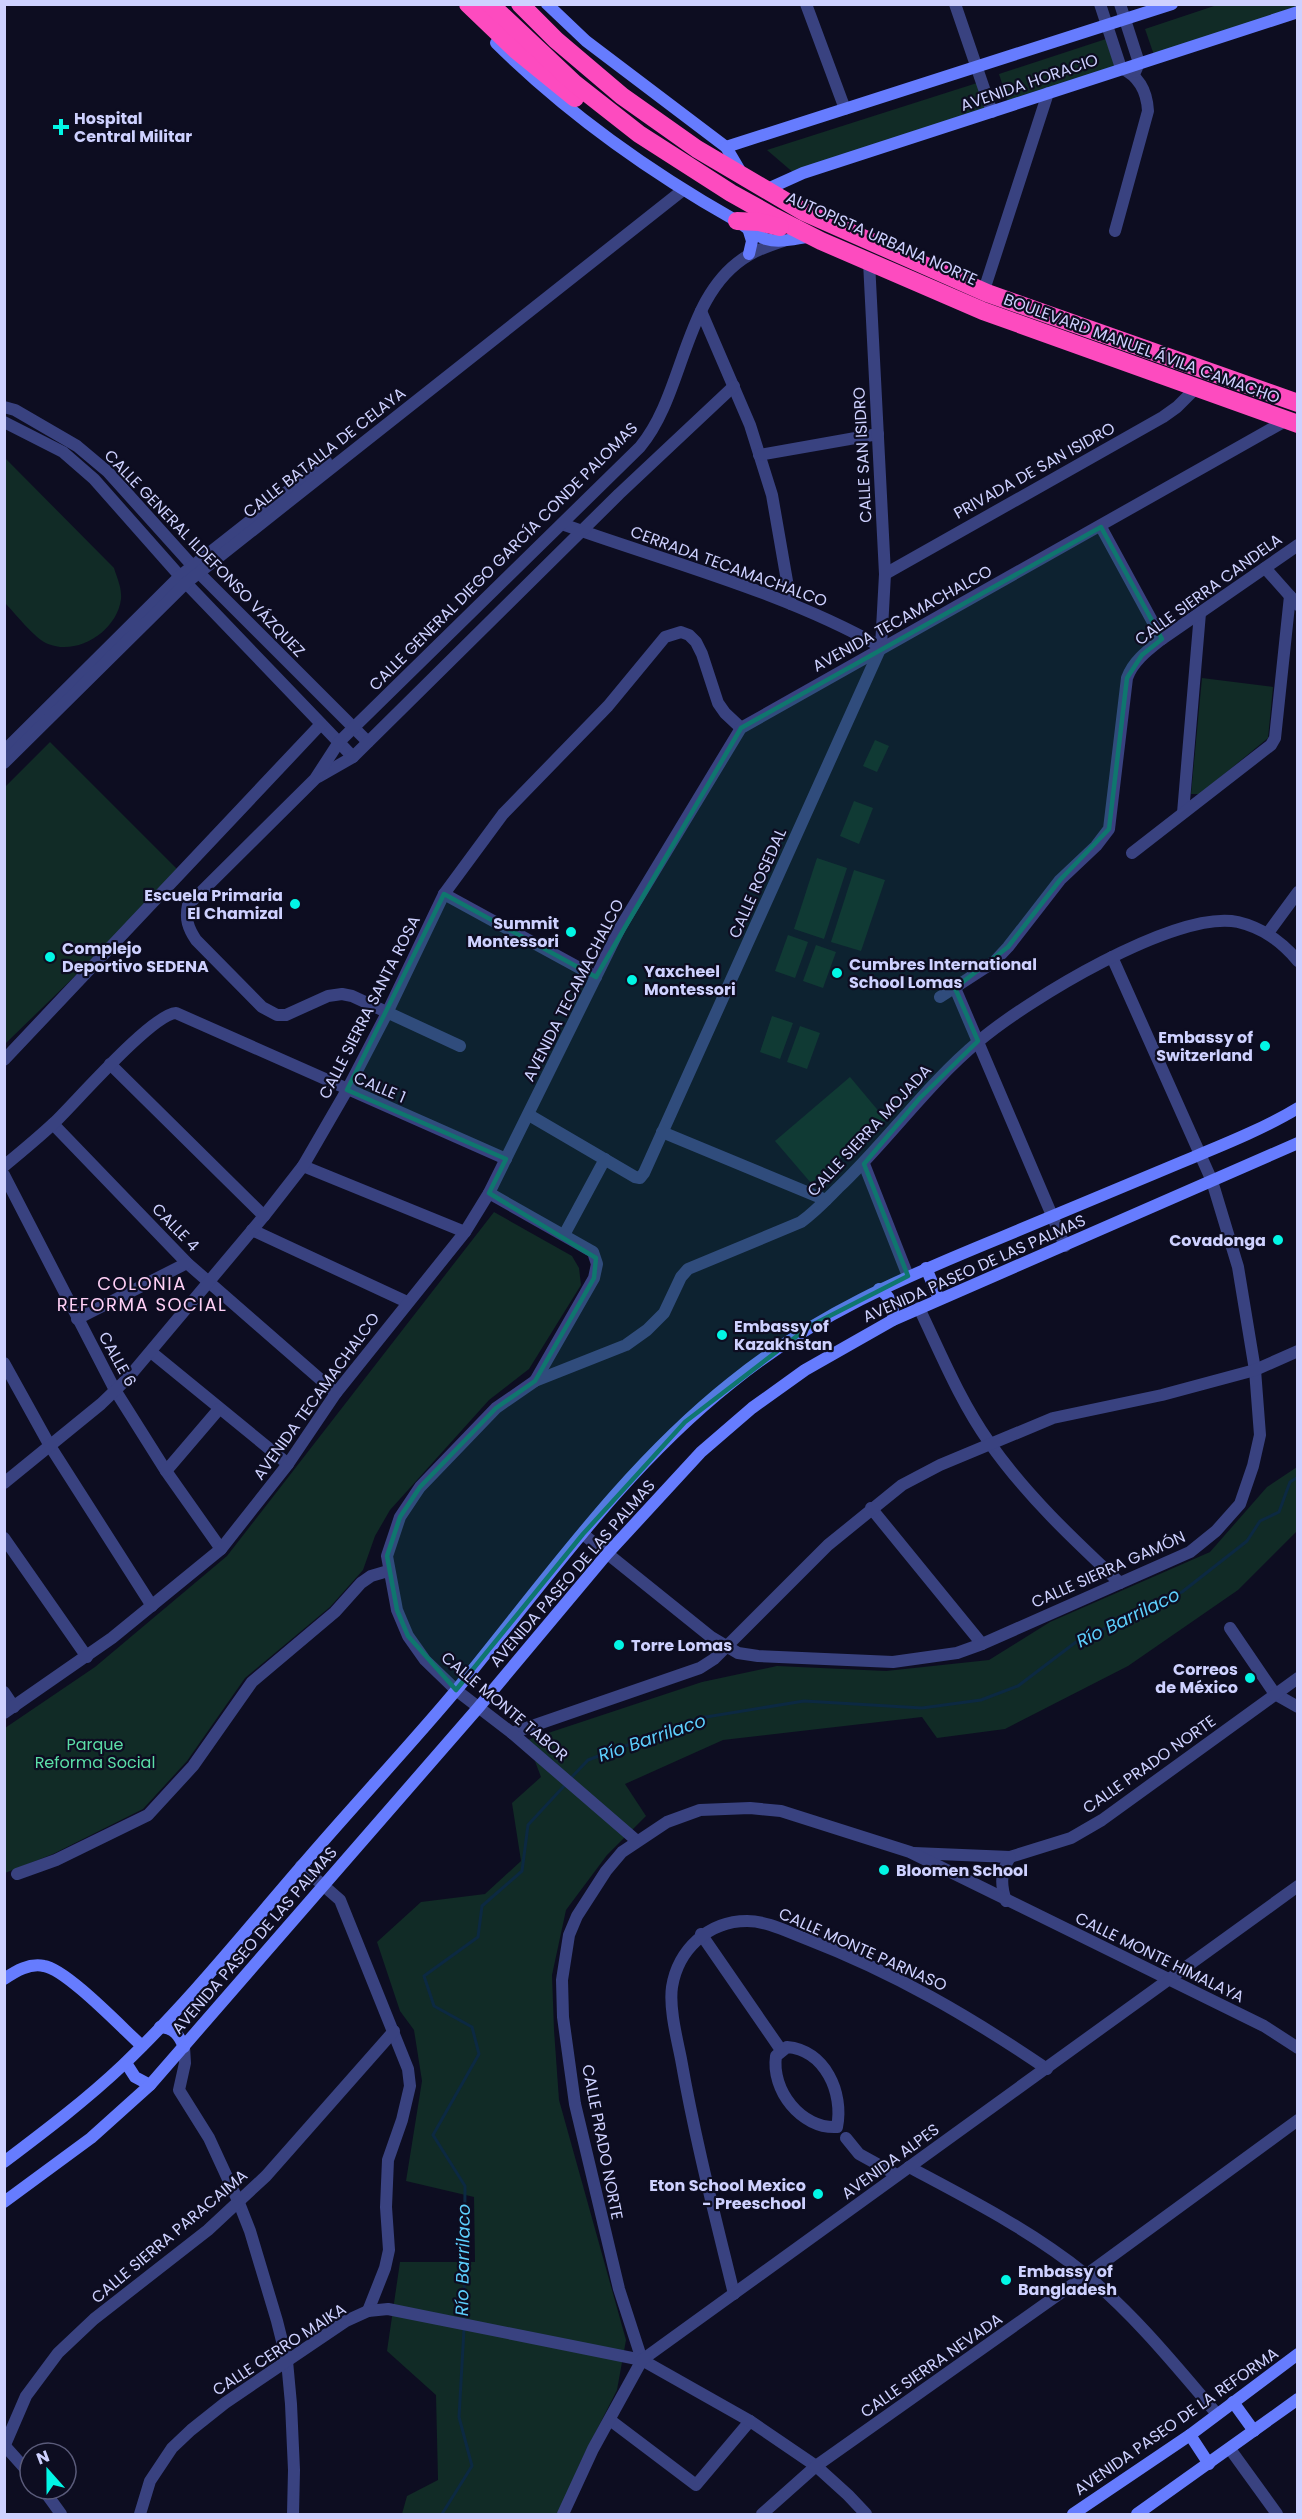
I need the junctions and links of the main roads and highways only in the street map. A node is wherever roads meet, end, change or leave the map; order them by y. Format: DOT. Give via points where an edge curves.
graph roads {
  1 [pos="457,4"];
  2 [pos="468,4"];
  3 [pos="490,4"];
  4 [pos="500,4"];
  5 [pos="520,4"];
  6 [pos="530,4"];
  7 [pos="547,4"];
  8 [pos="1172,4"];
  9 [pos="560,9"];
  10 [pos="1298,12"];
  11 [pos="726,147"];
  12 [pos="739,169"];
  13 [pos="772,187"];
  14 [pos="779,213"];
  15 [pos="742,224"];
  16 [pos="814,239"];
  17 [pos="749,254"];
  18 [pos="1298,395"];
  19 [pos="1294,418"];
  20 [pos="1298,1108"];
  21 [pos="1298,1143"];
  22 [pos="926,1268"];
  23 [pos="879,1289"];
  24 [pos="939,1299"];
  25 [pos="893,1320"];
  26 [pos="4,1979"];
  27 [pos="160,2027"];
  28 [pos="142,2046"];
  29 [pos="183,2047"];
  30 [pos="126,2063"];
  31 [pos="150,2085"];
  32 [pos="4,2162"];
  33 [pos="4,2202"];
  34 [pos="1298,2355"];
  35 [pos="1298,2399"];
  36 [pos="1233,2402"];
  37 [pos="1254,2431"];
  38 [pos="1190,2435"];
  39 [pos="1209,2464"];
  40 [pos="1073,2514"];
  41 [pos="1137,2514"];
  1 -- 15 [label="main road" via="540,83 680,187"];
  2 -- 14 [label="highway" via="538,69 642,149 721,198"];
  3 -- 16 [label="highway, BOULEVARD MANUEL ÁVILA CAMACHO" via="574,83 639,134 731,194"];
  4 -- 14 [label="highway, AUTOPISTA URBANA NORTE" via="616,107 692,161"];
  5 -- 19 [label="highway, AUTOPISTA URBANA NORTE" via="622,96 697,149 804,212 987,293"];
  6 -- 12 [label="highway, BOULEVARD MANUEL ÁVILA CAMACHO" via="638,99"];
  7 -- 9 [label="main road"];
  8 -- 11 [label="main road, AVENIDA HORACIO"];
  9 -- 11 [label="main road" via="586,41"];
  10 -- 13 [label="main road, AVENIDA HORACIO"];
  11 -- 12 [label="main road"];
  12 -- 13 [label="highway, BOULEVARD MANUEL ÁVILA CAMACHO"];
  13 -- 18 [label="highway, BOULEVARD MANUEL ÁVILA CAMACHO" via="986,284"];
  14 -- 19 [label="highway, AUTOPISTA URBANA NORTE" via="959,295"];
  15 -- 16 [label="highway" via="770,224"];
  15 -- 16 [label="main road" via="765,238"];
  15 -- 17 [label="main road" via="752,241"];
  16 -- 19 [label="highway, BOULEVARD MANUEL ÁVILA CAMACHO" via="982,311 1195,389"];
  20 -- 22 [label="main road, AVENIDA PASEO DE LAS PALMAS" via="1199,1154"];
  21 -- 24 [label="main road, AVENIDA PASEO DE LAS PALMAS"];
  22 -- 23 [label="main road, AVENIDA PASEO DE LAS PALMAS"];
  22 -- 24 [label="main road"];
  23 -- 25 [label="main road" via="889,1298"];
  23 -- 27 [label="main road, AVENIDA PASEO DE LAS PALMAS" via="776,1348 685,1422 583,1534 456,1690"];
  24 -- 25 [label="main road, AVENIDA PASEO DE LAS PALMAS"];
  25 -- 29 [label="main road, AVENIDA PASEO DE LAS PALMAS" via="805,1370 701,1452 608,1554"];
  26 -- 28 [label="main road" via="33,1965 62,1973"];
  27 -- 28 [label="main road, AVENIDA PASEO DE LAS PALMAS"];
  27 -- 29 [label="main road" via="176,2032"];
  28 -- 30 [label="main road, AVENIDA PASEO DE LAS PALMAS"];
  29 -- 31 [label="main road, AVENIDA PASEO DE LAS PALMAS"];
  30 -- 31 [label="main road" via="135,2077"];
  30 -- 32 [label="main road, AVENIDA PASEO DE LAS PALMAS"];
  31 -- 33 [label="main road, AVENIDA PASEO DE LAS PALMAS" via="91,2138"];
  34 -- 36 [label="main road, AVENIDA PASEO DE LA REFORMA"];
  35 -- 37 [label="main road"];
  36 -- 37 [label="main road"];
  36 -- 38 [label="main road, AVENIDA PASEO DE LA REFORMA"];
  37 -- 39 [label="main road"];
  38 -- 39 [label="main road"];
  38 -- 40 [label="main road, AVENIDA PASEO DE LA REFORMA"];
  39 -- 41 [label="main road"];
}
